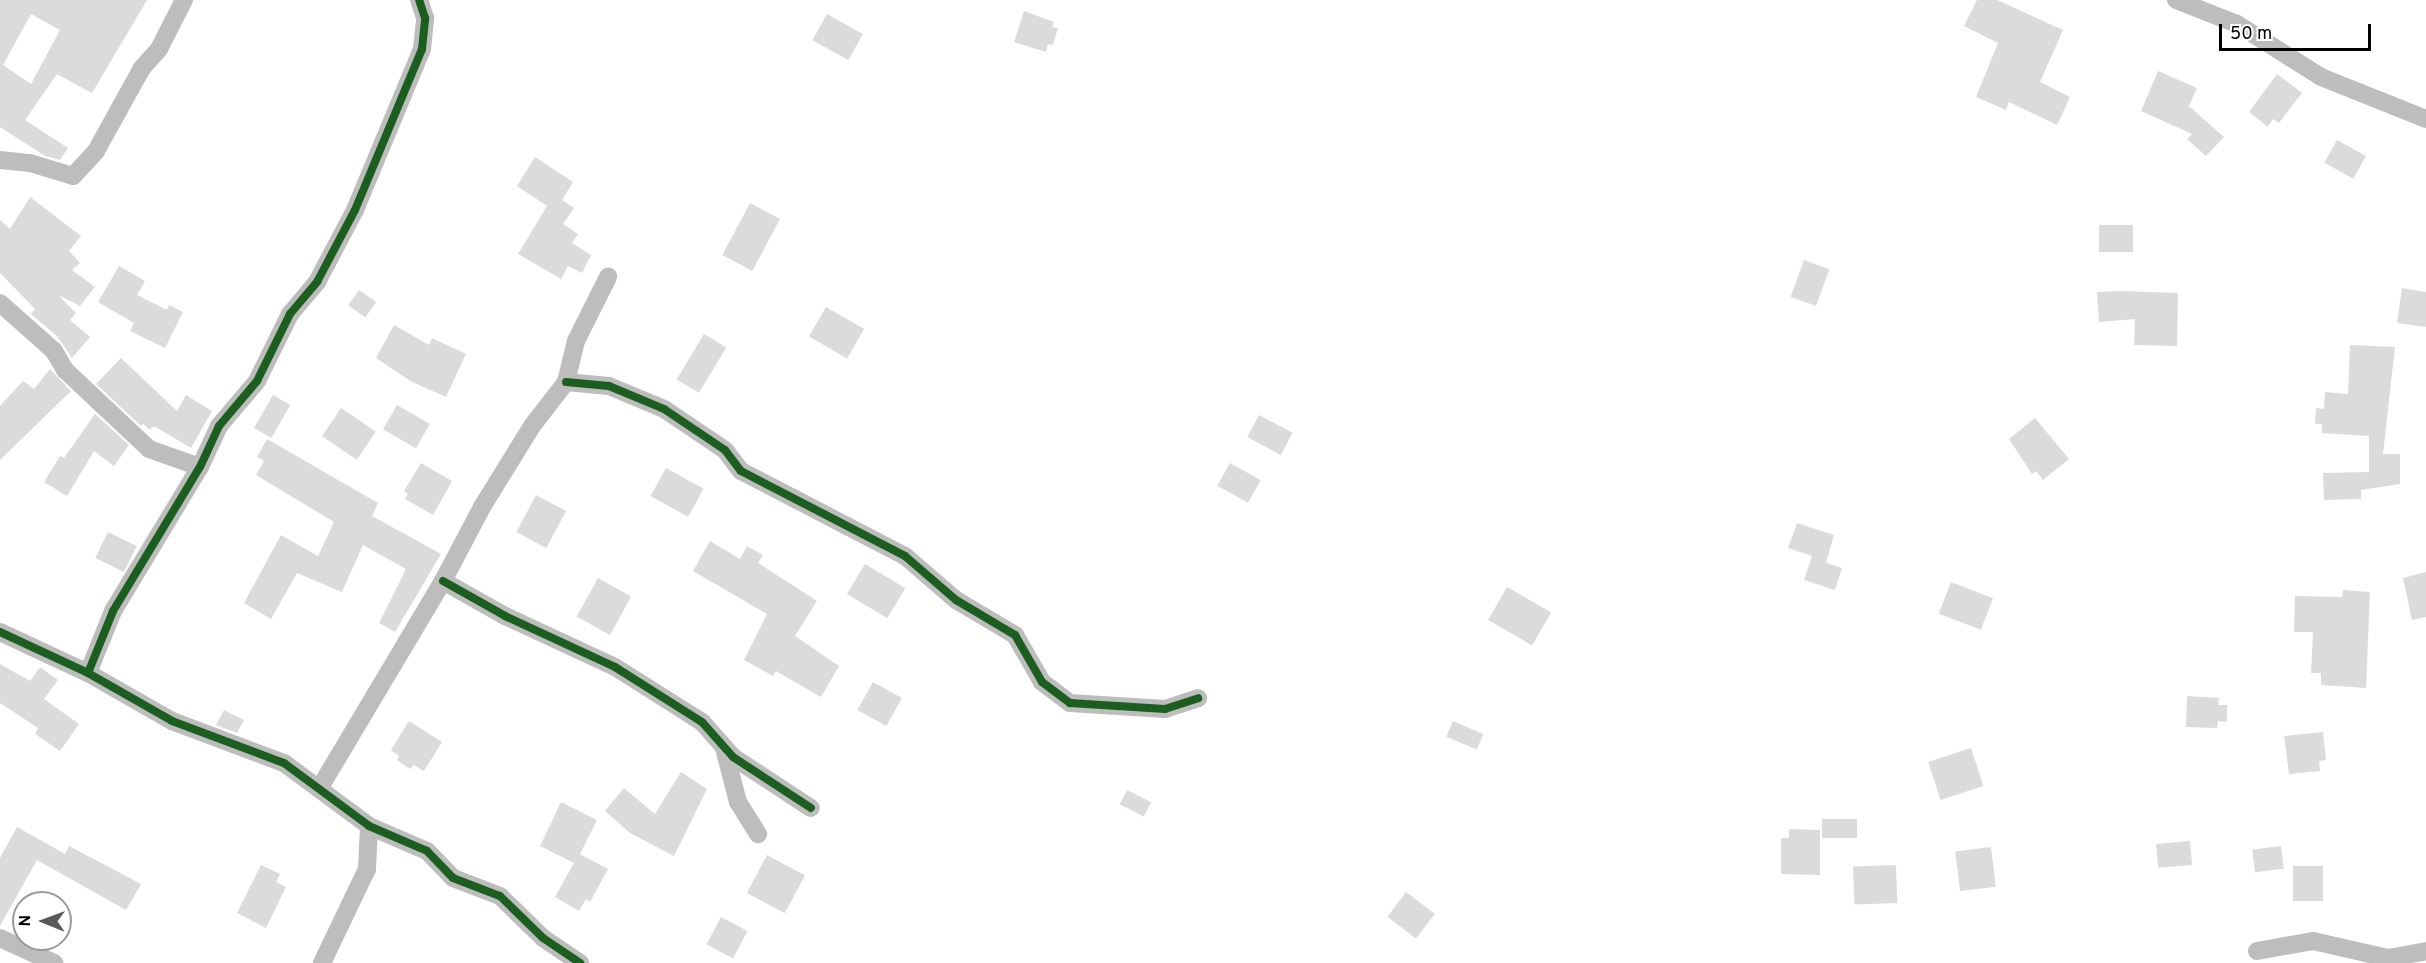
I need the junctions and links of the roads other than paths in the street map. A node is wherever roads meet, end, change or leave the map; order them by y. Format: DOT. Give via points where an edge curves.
graph roads {
  1 [pos="184,0"];
  2 [pos="418,0"];
  3 [pos="2176,0"];
  4 [pos="2426,119"];
  5 [pos="0,160"];
  6 [pos="608,276"];
  7 [pos="0,303"];
  8 [pos="566,382"];
  9 [pos="200,467"];
  10 [pos="443,581"];
  11 [pos="0,632"];
  12 [pos="88,673"];
  13 [pos="1198,698"];
  14 [pos="724,748"];
  15 [pos="319,789"];
  16 [pos="811,808"];
  17 [pos="369,826"];
  18 [pos="758,834"];
  19 [pos="0,938"];
  20 [pos="2257,951"];
  21 [pos="2426,951"];
  22 [pos="54,963"];
  23 [pos="322,963"];
  24 [pos="580,963"];
  1 -- 5 [label="street" via="159,49 142,68 96,151 74,176 30,163"];
  2 -- 9 [label="street" via="425,18 422,49 355,210 317,282 290,314 257,381 219,426"];
  3 -- 4 [label="street" via="2223,16 2320,77"];
  6 -- 8 [label="street" via="576,341"];
  7 -- 9 [label="street" via="54,351 65,370 149,449"];
  8 -- 10 [label="street" via="532,426 488,497"];
  8 -- 13 [label="street" via="609,387 664,409 725,450 741,471 905,556 956,600 1015,635 1042,682 1070,703 1165,709"];
  9 -- 12 [label="street" via="113,611"];
  10 -- 14 [label="street" via="514,621 615,667 702,722"];
  10 -- 15 [label="street"];
  11 -- 12 [label="street"];
  12 -- 15 [label="street" via="172,721 284,763"];
  14 -- 16 [label="street"];
  14 -- 18 [label="street" via="738,802"];
  15 -- 17 [label="street"];
  17 -- 23 [label="street" via="367,869"];
  17 -- 24 [label="street" via="415,843 463,884 500,896 543,938"];
  19 -- 22 [label="street"];
  20 -- 21 [label="street" via="2313,941 2388,958"];
}
